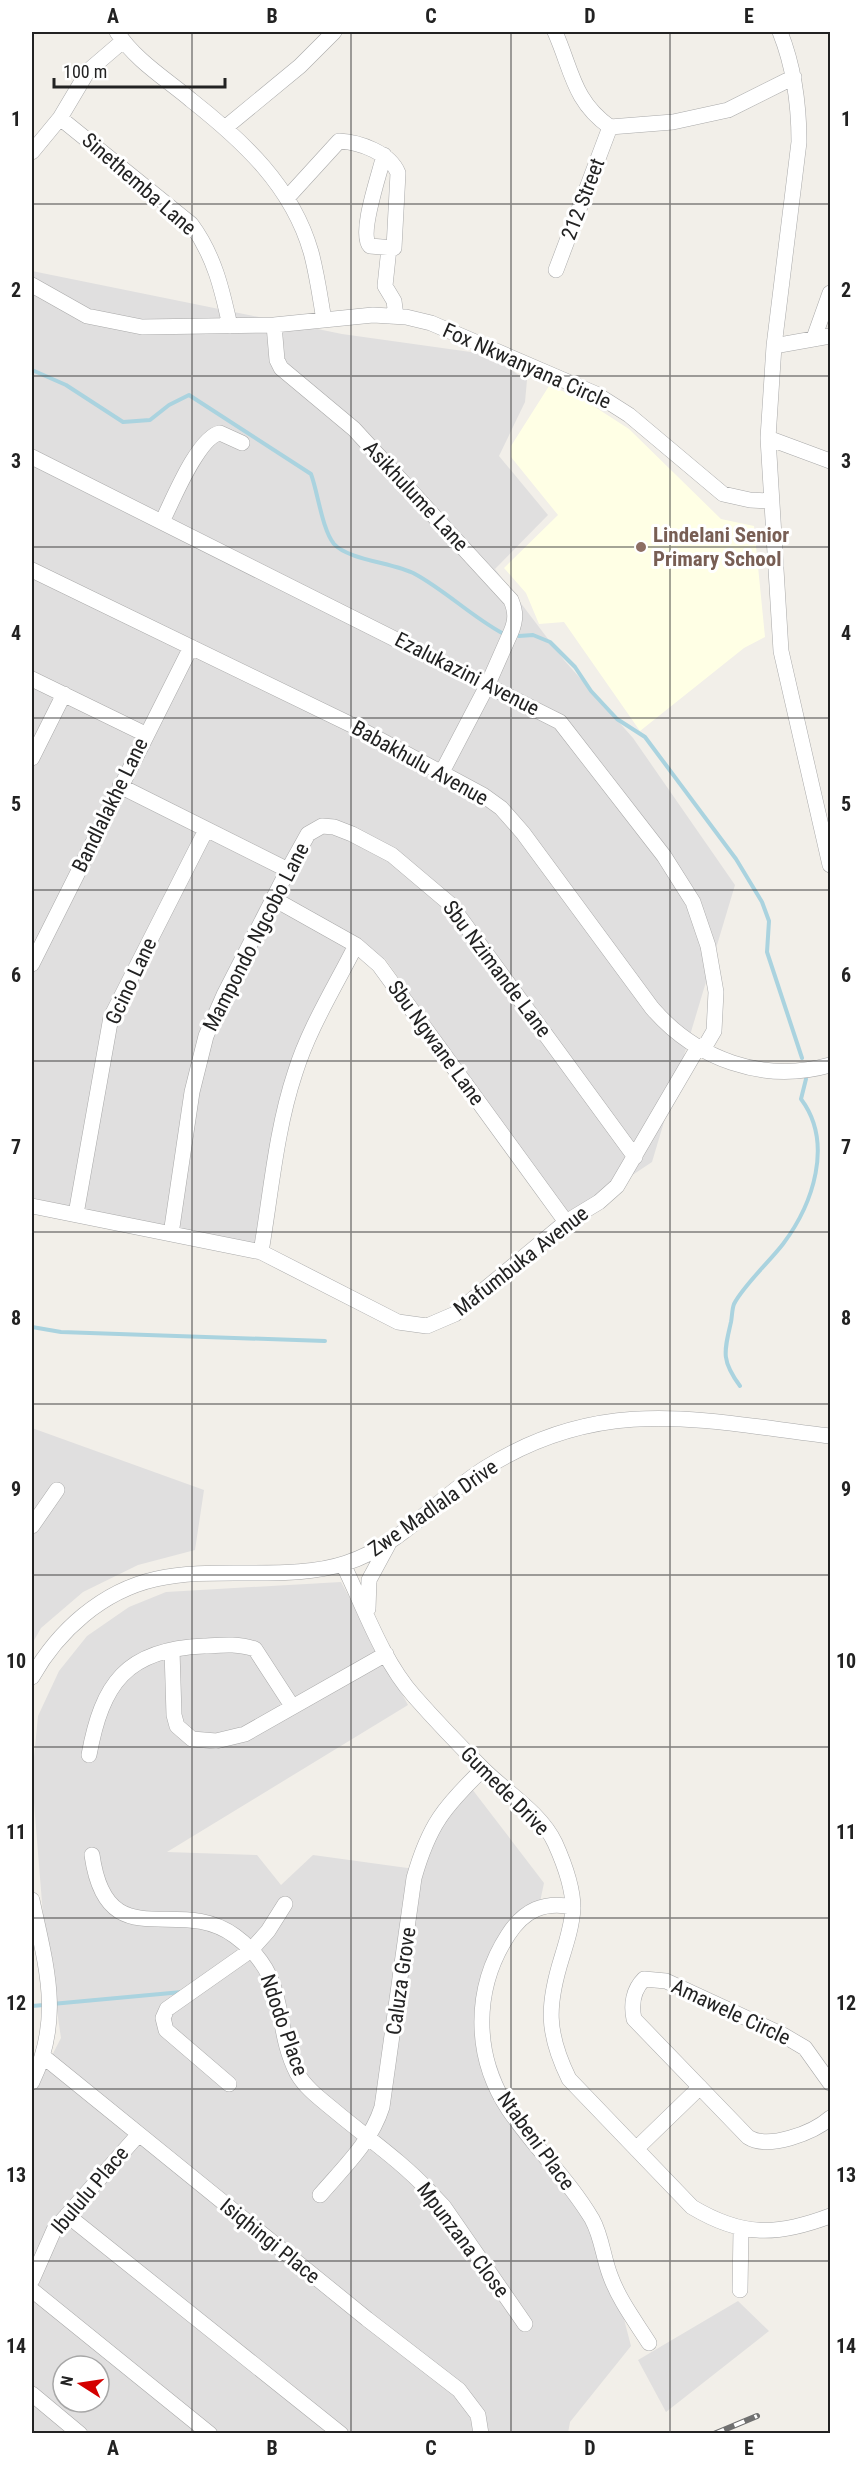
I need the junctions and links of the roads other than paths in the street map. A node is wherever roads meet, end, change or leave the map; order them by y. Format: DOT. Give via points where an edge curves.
graph roads {
  1 [pos="334,32"];
  2 [pos="555,32"];
  3 [pos="780,32"];
  4 [pos="120,36"];
  5 [pos="794,78"];
  6 [pos="60,118"];
  7 [pos="226,127"];
  8 [pos="610,128"];
  9 [pos="32,152"];
  10 [pos="384,155"];
  11 [pos="287,198"];
  12 [pos="389,248"];
  13 [pos="556,270"];
  14 [pos="32,285"];
  15 [pos="831,292"];
  16 [pos="396,316"];
  17 [pos="324,320"];
  18 [pos="274,325"];
  19 [pos="230,326"];
  20 [pos="831,336"];
  21 [pos="814,338"];
  22 [pos="774,346"];
  23 [pos="768,438"];
  24 [pos="242,443"];
  25 [pos="32,458"];
  26 [pos="831,461"];
  27 [pos="771,501"];
  28 [pos="162,522"];
  29 [pos="32,570"];
  30 [pos="191,646"];
  31 [pos="32,679"];
  32 [pos="488,684"];
  33 [pos="64,694"];
  34 [pos="145,734"];
  35 [pos="32,758"];
  36 [pos="442,772"];
  37 [pos="120,786"];
  38 [pos="322,826"];
  39 [pos="206,830"];
  40 [pos="831,865"];
  41 [pos="288,870"];
  42 [pos="274,899"];
  43 [pos="356,945"];
  44 [pos="32,964"];
  45 [pos="698,1049"];
  46 [pos="831,1065"];
  47 [pos="635,1157"];
  48 [pos="32,1206"];
  49 [pos="76,1214"];
  50 [pos="566,1222"];
  51 [pos="171,1233"];
  52 [pos="261,1252"];
  53 [pos="831,1436"];
  54 [pos="57,1490"];
  55 [pos="32,1526"];
  56 [pos="389,1544"];
  57 [pos="343,1564"];
  58 [pos="368,1615"];
  59 [pos="172,1650"];
  60 [pos="386,1654"];
  61 [pos="32,1677"];
  62 [pos="292,1706"];
  63 [pos="89,1755"];
  64 [pos="483,1769"];
  65 [pos="92,1855"];
  66 [pos="32,1900"];
  67 [pos="285,1904"];
  68 [pos="573,1907"];
  69 [pos="251,1950"];
  70 [pos="44,2057"];
  71 [pos="32,2082"];
  72 [pos="831,2083"];
  73 [pos="229,2084"];
  74 [pos="700,2087"];
  75 [pos="831,2118"];
  76 [pos="138,2135"];
  77 [pos="368,2139"];
  78 [pos="636,2149"];
  79 [pos="321,2195"];
  80 [pos="67,2215"];
  81 [pos="831,2216"];
  82 [pos="741,2230"];
  83 [pos="32,2280"];
  84 [pos="32,2290"];
  85 [pos="740,2290"];
  86 [pos="525,2324"];
  87 [pos="649,2343"];
  88 [pos="32,2394"];
  89 [pos="80,2433"];
  90 [pos="210,2433"];
  91 [pos="341,2433"];
  92 [pos="481,2433"];
  1 -- 7 [label="street" via="300,66"];
  2 -- 8 [label="street" via="583,101"];
  3 -- 5 [label="street"];
  4 -- 6 [label="street" via="88,71"];
  4 -- 7 [label="street" via="140,58"];
  5 -- 8 [label="street" via="728,110 673,122"];
  5 -- 22 [label="street" via="799,142"];
  6 -- 9 [label="street"];
  6 -- 19 [label="street, Sinethemba Lane" via="191,224 213,263"];
  7 -- 11 [label="street" via="261,163"];
  8 -- 13 [label="street, 212 Street"];
  10 -- 11 [label="street" via="339,141"];
  10 -- 12 [label="street" via="397,169 399,180 395,246"];
  10 -- 12 [label="street" via="366,224 366,240 370,246"];
  11 -- 17 [label="street" via="311,253"];
  12 -- 16 [label="street" via="385,286 394,301"];
  14 -- 19 [label="street, Fox Nkwanyana Circle" via="69,308 120,325"];
  15 -- 21 [label="street"];
  16 -- 17 [label="street, Fox Nkwanyana Circle"];
  16 -- 27 [label="street, Fox Nkwanyana Circle" via="431,323 576,384 629,415 723,494"];
  17 -- 18 [label="street, Fox Nkwanyana Circle"];
  18 -- 19 [label="street, Fox Nkwanyana Circle"];
  18 -- 32 [label="street, Asikhulume Lane" via="277,360 282,368 354,429 511,600 514,623"];
  20 -- 21 [label="street"];
  21 -- 22 [label="street"];
  22 -- 23 [label="street"];
  23 -- 26 [label="street"];
  23 -- 27 [label="street"];
  24 -- 28 [label="street" via="220,433 210,437"];
  25 -- 28 [label="street, Ezalukazini Avenue"];
  27 -- 40 [label="street" via="781,651"];
  28 -- 32 [label="street, Ezalukazini Avenue"];
  29 -- 30 [label="street, Babakhulu Avenue"];
  30 -- 34 [label="street, Bandlalakhe Lane"];
  30 -- 36 [label="street, Babakhulu Avenue"];
  31 -- 33 [label="street"];
  32 -- 36 [label="street, Asikhulume Lane"];
  32 -- 45 [label="street, Ezalukazini Avenue" via="560,722 682,882 708,946 716,992 714,1031"];
  33 -- 34 [label="street"];
  33 -- 35 [label="street"];
  34 -- 37 [label="street, Bandlalakhe Lane"];
  36 -- 45 [label="street, Babakhulu Avenue" via="483,795 512,819 652,1008 669,1028"];
  37 -- 39 [label="street"];
  37 -- 44 [label="street, Bandlalakhe Lane"];
  38 -- 41 [label="street, Mampondo Ngcobo Lane" via="308,834"];
  38 -- 47 [label="street, Sbu Nzimande Lane" via="352,834 392,855 450,904"];
  39 -- 41 [label="street"];
  39 -- 49 [label="street, Gcino Lane" via="111,1017"];
  41 -- 42 [label="street, Mampondo Ngcobo Lane"];
  42 -- 43 [label="street, Sbu Ngwane Lane"];
  42 -- 51 [label="street, Mampondo Ngcobo Lane" via="224,995 198,1062"];
  43 -- 50 [label="street, Sbu Ngwane Lane" via="379,965"];
  43 -- 52 [label="street" via="295,1071"];
  45 -- 46 [label="street, Babakhulu Avenue" via="733,1064 766,1071"];
  45 -- 47 [label="street, Mafumbuka Avenue"];
  47 -- 50 [label="street, Mafumbuka Avenue" via="609,1194"];
  48 -- 49 [label="street, Mafumbuka Avenue"];
  49 -- 51 [label="street, Mafumbuka Avenue"];
  50 -- 52 [label="street, Mafumbuka Avenue" via="454,1314 427,1326 398,1322"];
  51 -- 52 [label="street, Mafumbuka Avenue"];
  53 -- 56 [label="street, Zwe Madlala Drive" via="666,1416 615,1420 560,1431 487,1467"];
  54 -- 55 [label="street"];
  56 -- 57 [label="street, Zwe Madlala Drive"];
  56 -- 58 [label="street" via="369,1580"];
  57 -- 58 [label="street, Gumede Drive"];
  57 -- 61 [label="street, Zwe Madlala Drive" via="298,1571 187,1574 154,1579 98,1605 73,1623 46,1652"];
  58 -- 60 [label="street, Gumede Drive"];
  59 -- 62 [label="street" via="224,1645 255,1649"];
  59 -- 62 [label="street" via="174,1715 177,1726 192,1739 232,1739"];
  59 -- 63 [label="street" via="136,1663 111,1688 95,1720"];
  60 -- 62 [label="street"];
  60 -- 64 [label="street, Gumede Drive" via="412,1694"];
  64 -- 68 [label="street, Gumede Drive" via="545,1826 568,1876"];
  64 -- 77 [label="street, Caluza Grove" via="448,1803 423,1848 414,1878 386,2093 377,2125"];
  65 -- 69 [label="street, Ndodo Place" via="99,1888 120,1912 207,1923 230,1932"];
  66 -- 70 [label="street" via="48,1976"];
  67 -- 69 [label="street"];
  68 -- 78 [label="street, Gumede Drive" via="552,1990 551,2026 556,2053 569,2079"];
  68 -- 87 [label="street, Ntabeni Place" via="557,1904 528,1911 501,1944 485,1982 480,2022 485,2054 509,2110 594,2222 617,2293"];
  69 -- 73 [label="street" via="167,2009 163,2018 166,2030"];
  69 -- 77 [label="street, Ndodo Place" via="270,1976 297,2073 312,2092"];
  70 -- 71 [label="street"];
  70 -- 76 [label="street, Isiqhingi Place"];
  72 -- 74 [label="street, Amawele Circle" via="805,2048 783,2035 666,1981 644,1979 634,1996 634,2019"];
  74 -- 75 [label="street, Amawele Circle" via="757,2142 777,2142"];
  74 -- 78 [label="street"];
  76 -- 80 [label="street, Ibululu Place"];
  76 -- 92 [label="street, Isiqhingi Place" via="459,2390 478,2415"];
  77 -- 79 [label="street, Caluza Grove"];
  77 -- 86 [label="street, Mpunzana Close" via="416,2177 444,2207"];
  78 -- 82 [label="street, Gumede Drive" via="693,2207"];
  80 -- 83 [label="street, Ibululu Place" via="47,2242"];
  80 -- 91 [label="street"];
  81 -- 82 [label="street, Gumede Drive" via="799,2228"];
  82 -- 85 [label="street"];
  84 -- 90 [label="street"];
  88 -- 89 [label="street"];
}
